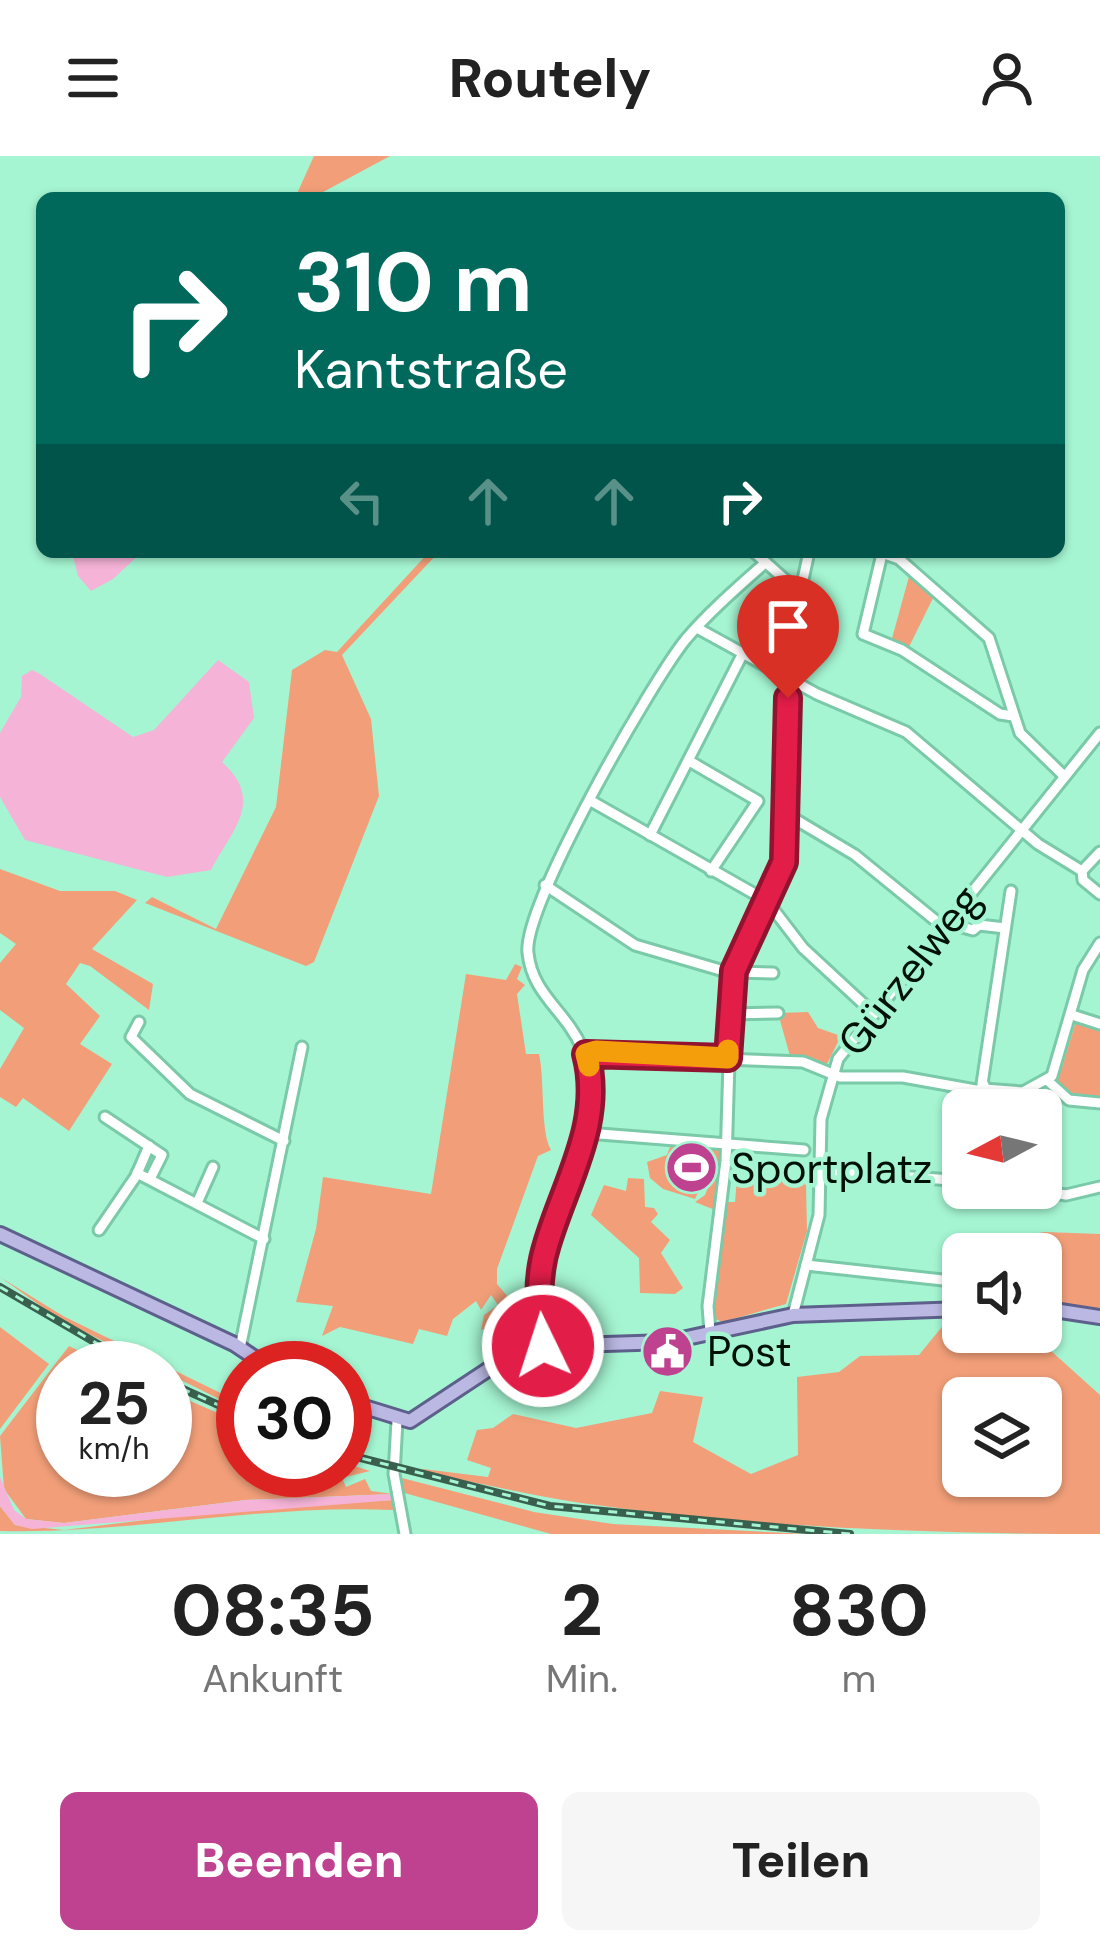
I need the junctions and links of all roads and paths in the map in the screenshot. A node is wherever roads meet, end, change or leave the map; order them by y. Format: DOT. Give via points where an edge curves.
graph roads {
  1 [pos="760,558"];
  2 [pos="808,558"];
  3 [pos="879,558"];
  4 [pos="897,558"];
  5 [pos="765,563"];
  6 [pos="799,592"];
  7 [pos="697,628"];
  8 [pos="742,656"];
  9 [pos="787,679"];
  10 [pos="1013,716"];
  11 [pos="1100,733"];
  12 [pos="691,762"];
  13 [pos="1064,775"];
  14 [pos="591,801"];
  15 [pos="788,815"];
  16 [pos="1022,827"];
  17 [pos="650,835"];
  18 [pos="1100,852"];
  19 [pos="711,871"];
  20 [pos="1082,872"];
  21 [pos="545,885"];
  22 [pos="1011,891"];
  23 [pos="1100,894"];
  24 [pos="767,902"];
  25 [pos="942,924"];
  26 [pos="1005,928"];
  27 [pos="1100,943"];
  28 [pos="734,972"];
  29 [pos="773,973"];
  30 [pos="871,1011"];
  31 [pos="778,1013"];
  32 [pos="729,1014"];
  33 [pos="1072,1016"];
  34 [pos="139,1022"];
  35 [pos="1100,1024"];
  36 [pos="302,1047"];
  37 [pos="586,1054"];
  38 [pos="728,1058"];
  39 [pos="832,1072"];
  40 [pos="1048,1081"];
  41 [pos="981,1088"];
  42 [pos="992,1089"];
  43 [pos="1030,1089"];
  44 [pos="1100,1103"];
  45 [pos="105,1117"];
  46 [pos="587,1133"];
  47 [pos="284,1141"];
  48 [pos="726,1144"];
  49 [pos="148,1146"];
  50 [pos="804,1150"];
  51 [pos="213,1167"];
  52 [pos="821,1170"];
  53 [pos="137,1173"];
  54 [pos="150,1179"];
  55 [pos="942,1179"];
  56 [pos="1100,1187"];
  57 [pos="1062,1194"];
  58 [pos="197,1202"];
  59 [pos="99,1230"];
  60 [pos="0,1234"];
  61 [pos="264,1239"];
  62 [pos="806,1265"];
  63 [pos="942,1280"];
  64 [pos="942,1310"];
  65 [pos="1062,1311"];
  66 [pos="793,1315"];
  67 [pos="1100,1317"];
  68 [pos="710,1332"];
  69 [pos="225,1341"];
  70 [pos="242,1341"];
  71 [pos="543,1346"];
  72 [pos="372,1412"];
  73 [pos="397,1421"];
  74 [pos="405,1534"];
  1 -- 5 [label="street"];
  2 -- 6 [label="street"];
  3 -- 10 [label="street" via="862,634"];
  4 -- 10 [label="street" via="989,638"];
  5 -- 6 [label="street"];
  5 -- 7 [label="street"];
  6 -- 9 [label="street"];
  7 -- 8 [label="street"];
  7 -- 14 [label="street"];
  8 -- 9 [label="street"];
  8 -- 12 [label="street"];
  9 -- 15 [label="street"];
  9 -- 16 [label="street" via="906,731"];
  10 -- 13 [label="street"];
  11 -- 13 [label="street, Gürzelweg"];
  12 -- 17 [label="street"];
  12 -- 19 [label="street" via="758,801"];
  13 -- 16 [label="street, Gürzelweg"];
  14 -- 17 [label="street"];
  14 -- 21 [label="street"];
  15 -- 24 [label="street" via="782,874"];
  15 -- 25 [label="street" via="851,852"];
  16 -- 20 [label="street"];
  16 -- 25 [label="street, Gürzelweg"];
  17 -- 19 [label="street"];
  18 -- 20 [label="street"];
  19 -- 24 [label="street"];
  20 -- 23 [label="street"];
  21 -- 28 [label="street" via="632,944"];
  21 -- 37 [label="street" via="528,924 529,962"];
  22 -- 26 [label="street"];
  24 -- 28 [label="street"];
  24 -- 30 [label="street"];
  25 -- 26 [label="street"];
  25 -- 30 [label="street, Gürzelweg"];
  26 -- 41 [label="street"];
  27 -- 33 [label="street" via="1084,965"];
  28 -- 29 [label="street"];
  28 -- 32 [label="street"];
  30 -- 39 [label="street, Gürzelweg"];
  31 -- 32 [label="street"];
  32 -- 38 [label="street"];
  33 -- 35 [label="street"];
  33 -- 40 [label="street"];
  34 -- 47 [label="street" via="131,1037 190,1094"];
  36 -- 47 [label="street"];
  37 -- 38 [label="street"];
  37 -- 46 [label="street"];
  38 -- 39 [label="street"];
  38 -- 48 [label="street"];
  39 -- 41 [label="street"];
  39 -- 52 [label="street, Gürzelweg"];
  40 -- 43 [label="street"];
  40 -- 44 [label="street" via="1069,1100"];
  41 -- 42 [label="street"];
  45 -- 49 [label="street"];
  46 -- 48 [label="street"];
  46 -- 71 [label="street" via="543,1261"];
  47 -- 61 [label="street"];
  48 -- 50 [label="street"];
  48 -- 68 [label="street"];
  49 -- 53 [label="street"];
  49 -- 54 [label="street" via="162,1155"];
  51 -- 58 [label="street"];
  52 -- 55 [label="street"];
  52 -- 62 [label="street, Gürzelweg"];
  53 -- 54 [label="street"];
  53 -- 59 [label="street"];
  54 -- 58 [label="street"];
  56 -- 57 [label="street"];
  58 -- 61 [label="street"];
  60 -- 69 [label="main road"];
  61 -- 70 [label="street"];
  62 -- 63 [label="street"];
  62 -- 66 [label="street, Gürzelweg"];
  64 -- 66 [label="main road"];
  65 -- 67 [label="main road"];
  66 -- 68 [label="main road"];
  68 -- 71 [label="main road" via="668,1342"];
  71 -- 73 [label="main road" via="503,1359 417,1419"];
  72 -- 73 [label="main road"];
  73 -- 74 [label="street" via="394,1474"];
}
